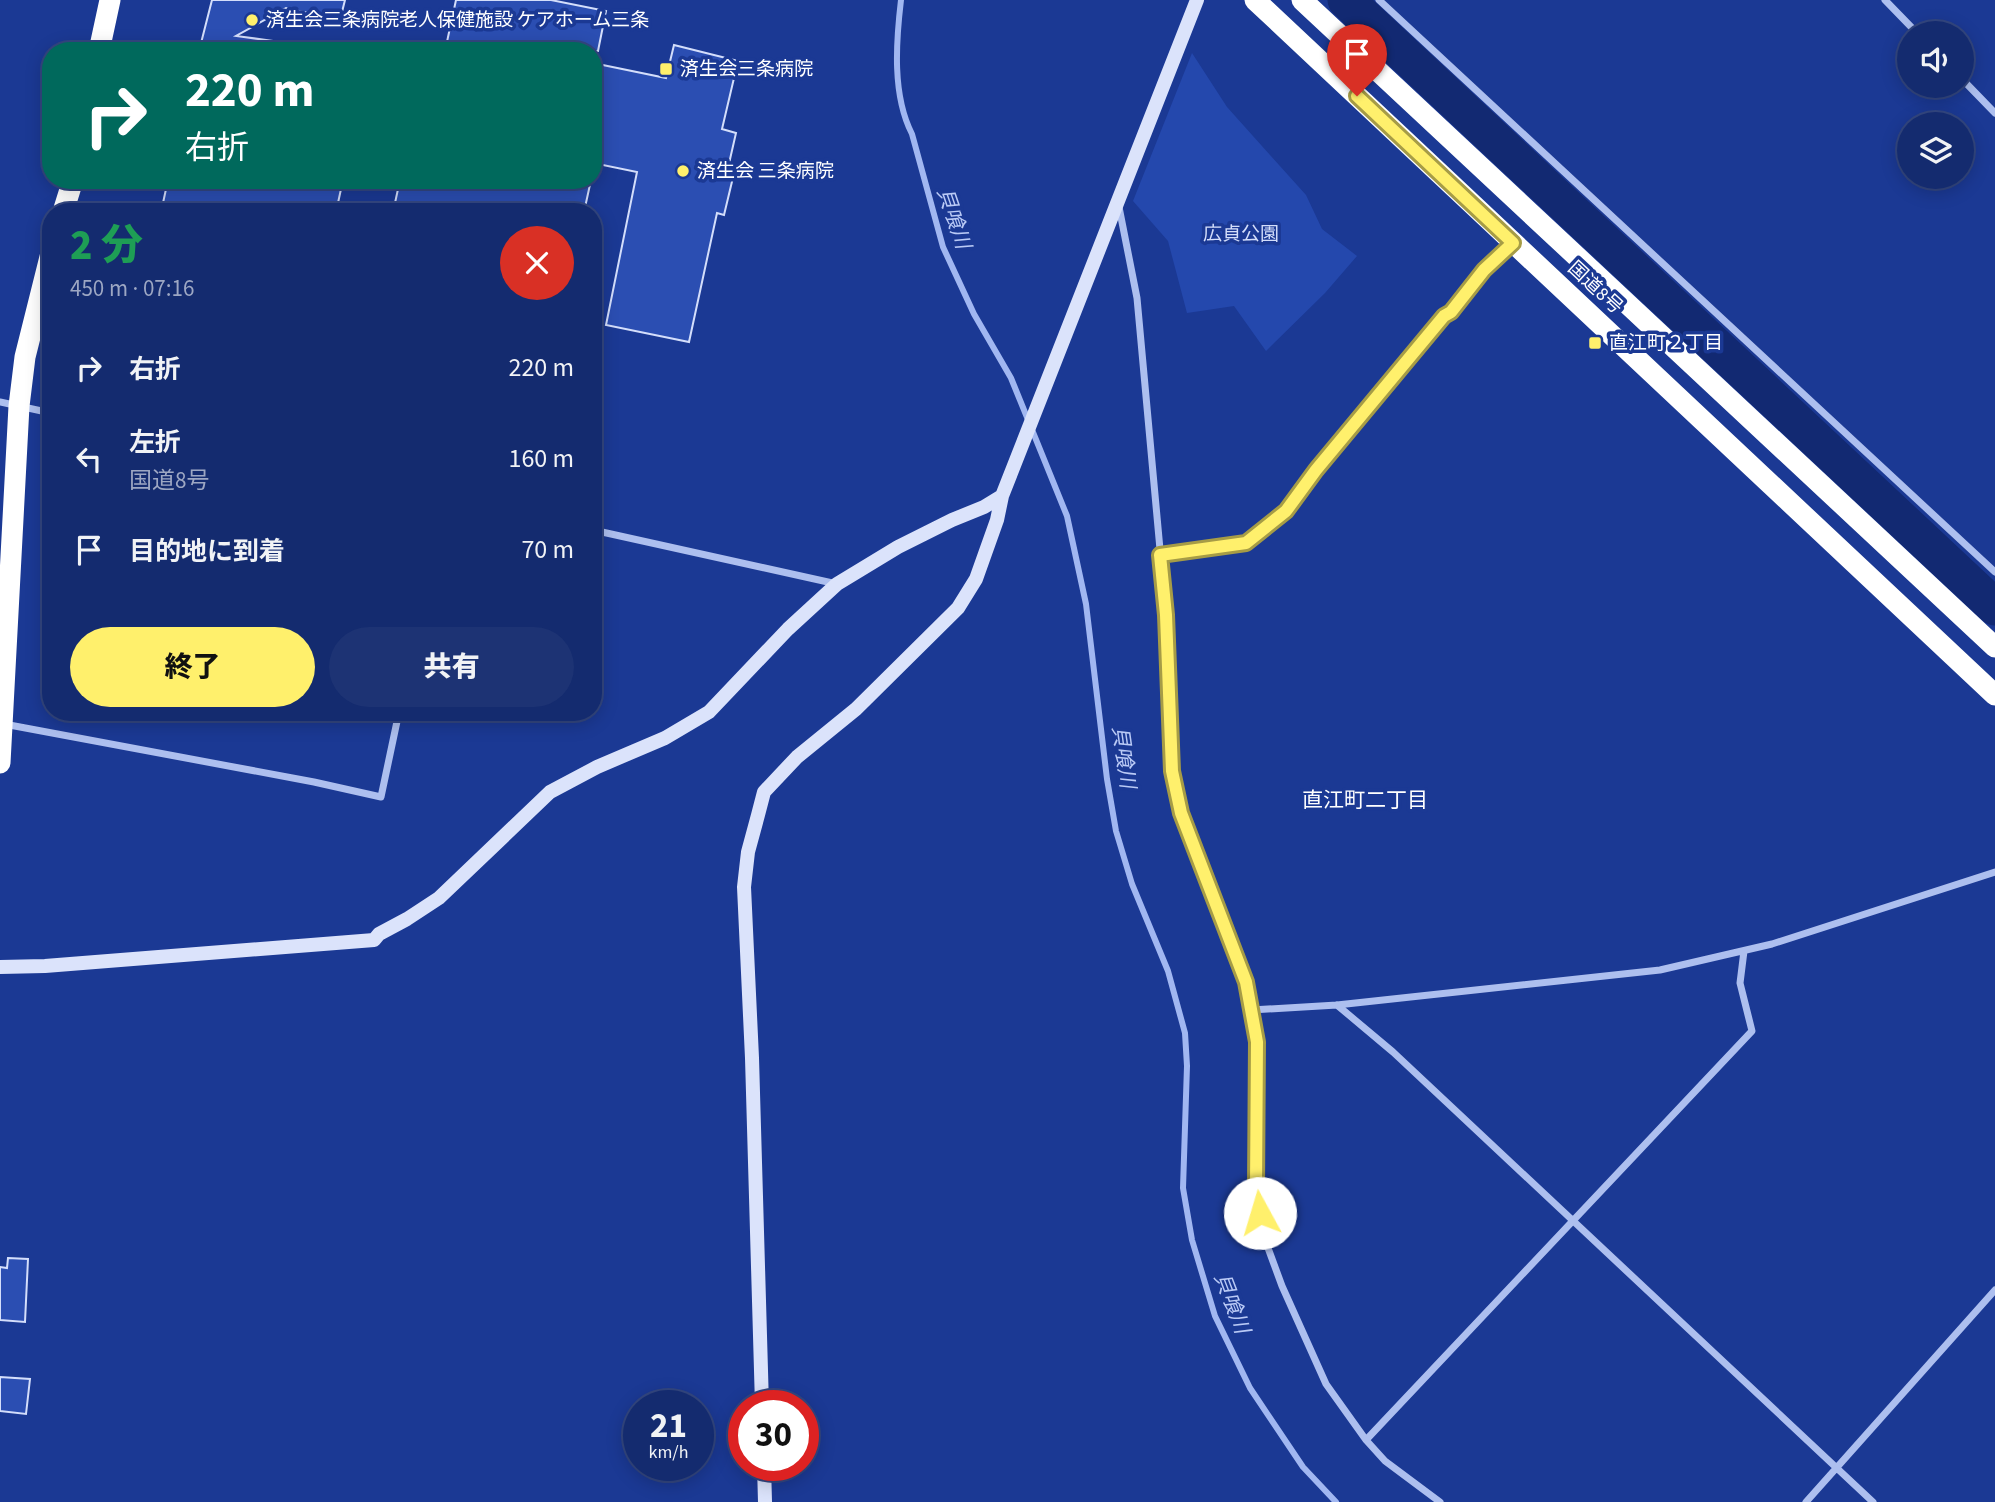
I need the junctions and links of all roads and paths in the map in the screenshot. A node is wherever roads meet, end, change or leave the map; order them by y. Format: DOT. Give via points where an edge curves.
graph roads {
  1 [pos="110,0"];
  2 [pos="1197,0"];
  3 [pos="1255,0"];
  4 [pos="1301,0"];
  5 [pos="1379,0"];
  6 [pos="1885,0"];
  7 [pos="1905,21"];
  8 [pos="101,42"];
  9 [pos="1974,91"];
  10 [pos="1995,113"];
  11 [pos="1118,200"];
  12 [pos="1513,243"];
  13 [pos="42,289"];
  14 [pos="9,404"];
  15 [pos="42,411"];
  16 [pos="1004,493"];
  17 [pos="602,532"];
  18 [pos="1160,555"];
  19 [pos="1995,572"];
  20 [pos="837,584"];
  21 [pos="3,617"];
  22 [pos="1995,647"];
  23 [pos="1995,695"];
  24 [pos="397,721"];
  25 [pos="3,723"];
  26 [pos="0,763"];
  27 [pos="1995,872"];
  28 [pos="1744,951"];
  29 [pos="0,967"];
  30 [pos="1337,1005"];
  31 [pos="1251,1010"];
  32 [pos="1572,1220"];
  33 [pos="1995,1290"];
  34 [pos="762,1390"];
  35 [pos="1366,1440"];
  36 [pos="1838,1468"];
  37 [pos="764,1481"];
  38 [pos="765,1502"];
  39 [pos="1440,1502"];
  40 [pos="1806,1502"];
  41 [pos="1873,1502"];
  1 -- 8 [label="highway"];
  2 -- 11 [label="street"];
  3 -- 12 [label="highway, 国道8号"];
  4 -- 22 [label="highway, 国道8号"];
  5 -- 19 [label="street"];
  6 -- 7 [label="street"];
  9 -- 10 [label="street"];
  11 -- 16 [label="street"];
  11 -- 18 [label="street" via="1137,298"];
  12 -- 18 [label="street" via="1444,316 1286,511 1246,543"];
  12 -- 23 [label="highway, 国道8号"];
  13 -- 14 [label="highway"];
  14 -- 15 [label="street"];
  14 -- 21 [label="highway"];
  16 -- 20 [label="street"];
  16 -- 34 [label="street" via="976,579 958,608 764,792 744,887"];
  17 -- 20 [label="street"];
  18 -- 31 [label="street" via="1172,771 1181,813 1246,982"];
  20 -- 29 [label="street" via="709,712 550,792 439,898 374,940"];
  21 -- 25 [label="highway"];
  24 -- 25 [label="street" via="382,797"];
  25 -- 26 [label="highway"];
  27 -- 28 [label="street"];
  28 -- 30 [label="street" via="1660,970"];
  28 -- 32 [label="street" via="1740,983 1752,1031"];
  30 -- 31 [label="street"];
  30 -- 32 [label="street" via="1394,1052"];
  31 -- 35 [label="street" via="1257,1042 1256,1188 1264,1237 1326,1384"];
  32 -- 35 [label="street"];
  32 -- 36 [label="street"];
  33 -- 36 [label="street"];
  35 -- 39 [label="street" via="1385,1461"];
  36 -- 40 [label="street"];
  36 -- 41 [label="street"];
  37 -- 38 [label="street"];
}
